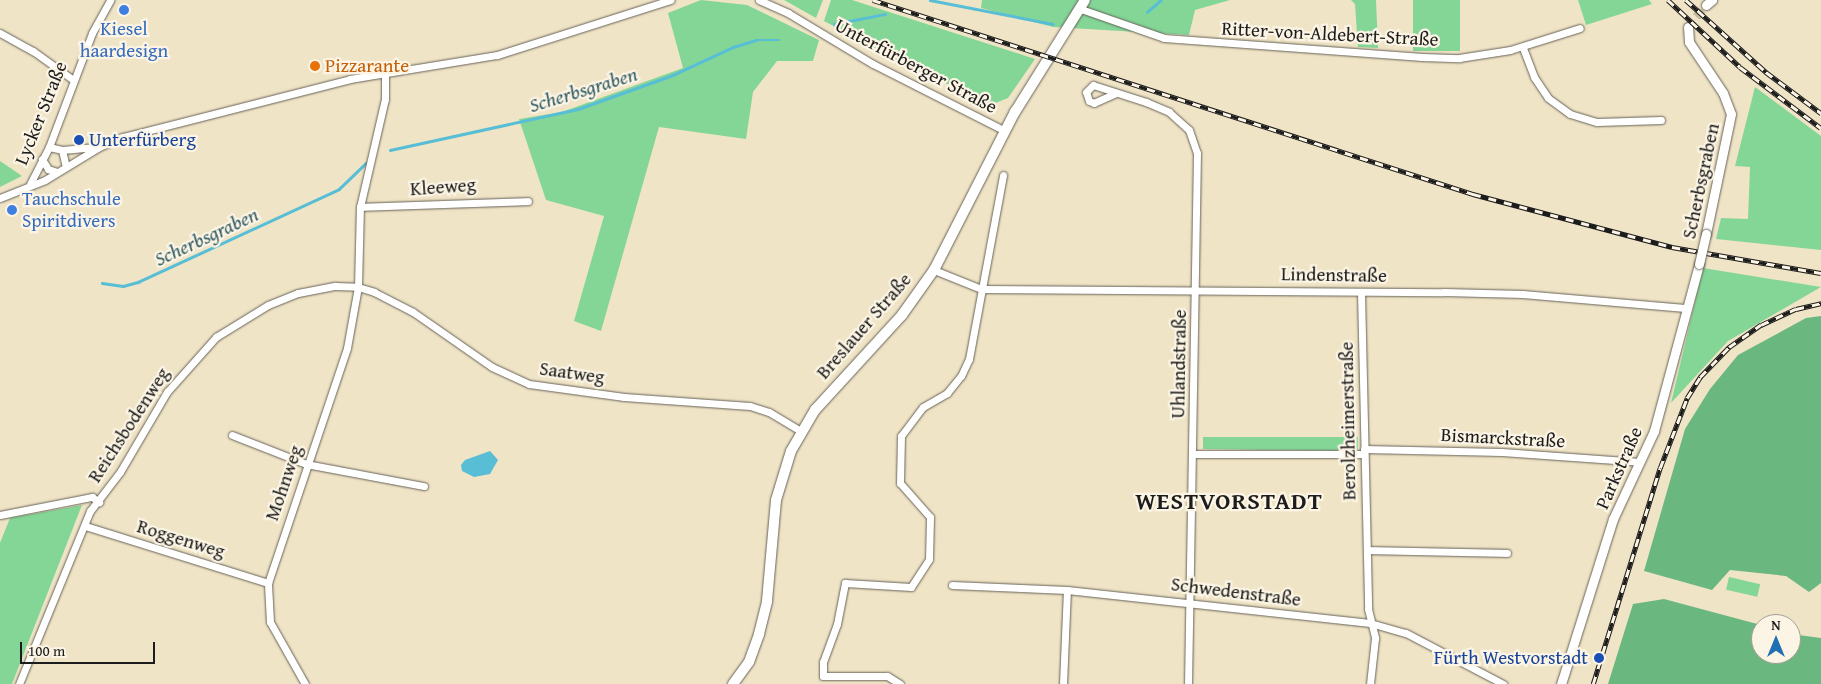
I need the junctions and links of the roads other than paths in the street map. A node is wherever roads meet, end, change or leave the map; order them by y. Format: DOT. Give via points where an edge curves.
graph roads {
  1 [pos="110,0"];
  2 [pos="670,0"];
  3 [pos="759,0"];
  4 [pos="1081,3"];
  5 [pos="1688,27"];
  6 [pos="1580,28"];
  7 [pos="0,33"];
  8 [pos="1523,48"];
  9 [pos="385,75"];
  10 [pos="72,80"];
  11 [pos="1116,93"];
  12 [pos="1661,120"];
  13 [pos="1005,131"];
  14 [pos="49,147"];
  15 [pos="99,147"];
  16 [pos="62,150"];
  17 [pos="42,159"];
  18 [pos="66,167"];
  19 [pos="57,172"];
  20 [pos="1003,176"];
  21 [pos="30,184"];
  22 [pos="0,198"];
  23 [pos="528,200"];
  24 [pos="360,206"];
  25 [pos="1700,264"];
  26 [pos="934,270"];
  27 [pos="358,287"];
  28 [pos="980,289"];
  29 [pos="1197,290"];
  30 [pos="1361,292"];
  31 [pos="1687,308"];
  32 [pos="801,431"];
  33 [pos="232,434"];
  34 [pos="1364,452"];
  35 [pos="1194,454"];
  36 [pos="1640,462"];
  37 [pos="306,464"];
  38 [pos="424,486"];
  39 [pos="99,502"];
  40 [pos="0,515"];
  41 [pos="85,526"];
  42 [pos="1368,550"];
  43 [pos="1507,553"];
  44 [pos="268,583"];
  45 [pos="952,585"];
  46 [pos="1067,590"];
  47 [pos="1190,602"];
  48 [pos="1370,623"];
  49 [pos="18,684"];
  50 [pos="304,684"];
  51 [pos="733,684"];
  52 [pos="900,684"];
  53 [pos="1063,684"];
  54 [pos="1188,684"];
  55 [pos="1370,684"];
  56 [pos="1503,684"];
  57 [pos="1561,684"];
  1 -- 10 [label="street, Lycker Straße"];
  2 -- 9 [label="street" via="498,55"];
  3 -- 13 [label="street, Unterfürberger Straße" via="788,13 873,64"];
  4 -- 8 [label="street, Ritter-von-Aldebert-Straße" via="1164,38 1218,44 1431,58 1459,58"];
  4 -- 13 [label="main road, Breslauer Straße"];
  5 -- 25 [label="street, Scherbsgraben, bridge" via="1689,42 1723,93 1731,114"];
  6 -- 8 [label="street, Ritter-von-Aldebert-Straße"];
  7 -- 10 [label="street" via="33,51"];
  8 -- 12 [label="street" via="1534,77 1548,98 1570,114 1597,122"];
  9 -- 15 [label="street" via="350,80 191,118"];
  9 -- 24 [label="street" via="385,99"];
  10 -- 14 [label="street, Lycker Straße"];
  11 -- 29 [label="street, Uhlandstraße" via="1168,112 1180,120 1195,140"];
  13 -- 26 [label="main road, Breslauer Straße"];
  14 -- 16 [label="street"];
  14 -- 17 [label="street, Lycker Straße"];
  15 -- 16 [label="street"];
  15 -- 18 [label="street"];
  16 -- 18 [label="street"];
  17 -- 19 [label="street" via="48,169"];
  17 -- 21 [label="street, Lycker Straße"];
  18 -- 19 [label="street"];
  19 -- 21 [label="street"];
  20 -- 28 [label="street"];
  21 -- 22 [label="street"];
  23 -- 24 [label="street, Kleeweg"];
  24 -- 27 [label="street"];
  25 -- 31 [label="street, Parkstraße"];
  26 -- 28 [label="street, Lindenstraße"];
  26 -- 32 [label="main road, Breslauer Straße" via="902,315 830,391"];
  27 -- 32 [label="street, Saatweg" via="413,312 492,367 529,384 624,397 717,403 769,412"];
  27 -- 37 [label="street, Mohnweg" via="347,348"];
  27 -- 39 [label="street, Reichsbodenweg" via="335,286 298,293 268,305 216,338 167,392"];
  28 -- 29 [label="street, Lindenstraße"];
  28 -- 52 [label="street" via="969,359 961,377 936,401 923,407 902,436 900,483 930,517 929,559 911,587 845,583 837,624 823,662 823,676 888,676"];
  29 -- 30 [label="street, Lindenstraße"];
  29 -- 35 [label="street, Uhlandstraße"];
  30 -- 31 [label="street, Lindenstraße" via="1523,294"];
  30 -- 34 [label="street, Berolzheimerstraße"];
  31 -- 36 [label="street, Parkstraße" via="1669,384"];
  32 -- 51 [label="main road, Breslauer Straße" via="791,451 776,500 766,602 759,634 749,662"];
  33 -- 37 [label="street"];
  34 -- 35 [label="street, Bismarckstraße"];
  34 -- 36 [label="street, Bismarckstraße" via="1502,452"];
  34 -- 42 [label="street, Berolzheimerstraße"];
  35 -- 47 [label="street, Uhlandstraße"];
  36 -- 57 [label="street, Parkstraße" via="1613,519"];
  37 -- 38 [label="street"];
  37 -- 44 [label="street, Mohnweg"];
  39 -- 40 [label="street" via="92,497"];
  39 -- 41 [label="street, Reichsbodenweg" via="90,511"];
  41 -- 44 [label="street, Roggenweg"];
  41 -- 49 [label="street, Reichsbodenweg"];
  42 -- 43 [label="street"];
  42 -- 48 [label="street, Berolzheimerstraße"];
  44 -- 50 [label="street, Mohnweg" via="270,622"];
  45 -- 46 [label="street, Schwedenstraße"];
  46 -- 47 [label="street, Schwedenstraße"];
  46 -- 53 [label="street"];
  47 -- 48 [label="street, Schwedenstraße"];
  47 -- 54 [label="street, Uhlandstraße"];
  48 -- 55 [label="street, Berolzheimerstraße" via="1375,638"];
  48 -- 56 [label="street, Schwedenstraße" via="1406,633"];
}
